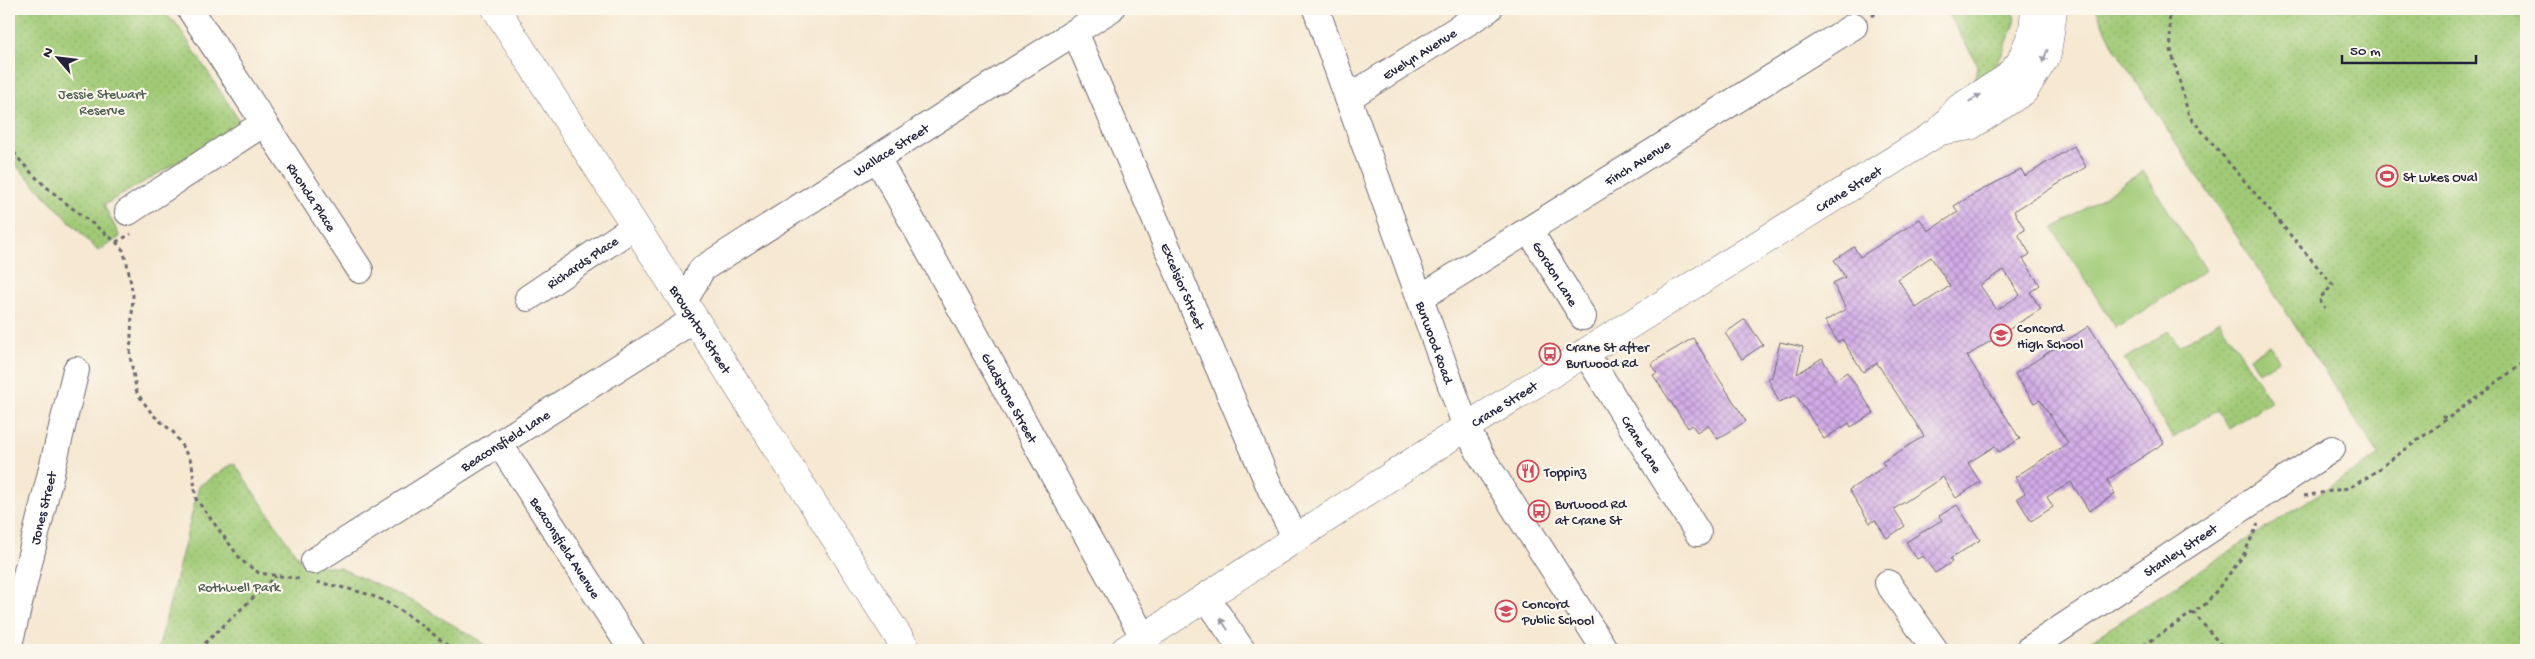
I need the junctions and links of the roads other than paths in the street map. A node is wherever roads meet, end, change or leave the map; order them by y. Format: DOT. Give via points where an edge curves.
graph roads {
  1 [pos="190,9"];
  2 [pos="496,9"];
  3 [pos="1111,9"];
  4 [pos="1316,9"];
  5 [pos="1489,9"];
  6 [pos="2035,9"];
  7 [pos="2053,9"];
  8 [pos="1854,26"];
  9 [pos="1075,32"];
  10 [pos="1348,98"];
  11 [pos="264,123"];
  12 [pos="1940,131"];
  13 [pos="877,158"];
  14 [pos="128,212"];
  15 [pos="635,226"];
  16 [pos="1528,230"];
  17 [pos="360,270"];
  18 [pos="528,298"];
  19 [pos="1420,298"];
  20 [pos="690,310"];
  21 [pos="1583,317"];
  22 [pos="1585,352"];
  23 [pos="76,370"];
  24 [pos="1466,427"];
  25 [pos="500,443"];
  26 [pos="2332,450"];
  27 [pos="1698,534"];
  28 [pos="1296,538"];
  29 [pos="312,574"];
  30 [pos="1888,583"];
  31 [pos="1206,597"];
  32 [pos="1134,644"];
  33 [pos="9,645"];
  34 [pos="632,650"];
  35 [pos="907,650"];
  36 [pos="1242,650"];
  37 [pos="1605,650"];
  38 [pos="1935,650"];
  39 [pos="2028,650"];
  1 -- 11 [label="street, Rhonda Place"];
  2 -- 15 [label="main road, Broughton Street"];
  3 -- 9 [label="street, Wallace Street"];
  4 -- 10 [label="street, Burwood Road"];
  5 -- 10 [label="street, Evelyn Avenue"];
  12 -- 6 [label="main road, Crane Street, one-way" via="1959,108 2005,79 2020,63 2033,31"];
  7 -- 12 [label="main road, Crane Street, one-way" via="2047,54 2024,91 1970,126"];
  8 -- 16 [label="street, Finch Avenue"];
  9 -- 13 [label="street, Wallace Street"];
  9 -- 28 [label="street, Excelsior Street" via="1272,490"];
  10 -- 19 [label="street, Burwood Road"];
  11 -- 14 [label="street"];
  11 -- 17 [label="street, Rhonda Place"];
  12 -- 22 [label="main road, Crane Street"];
  13 -- 20 [label="street, Wallace Street" via="702,269"];
  13 -- 32 [label="street, Gladstone Street"];
  15 -- 18 [label="street, Richards Place"];
  15 -- 20 [label="main road, Broughton Street"];
  16 -- 19 [label="street, Finch Avenue"];
  16 -- 21 [label="street, Gordon Lane"];
  19 -- 24 [label="street, Burwood Road"];
  20 -- 25 [label="street, Beaconsfield Lane"];
  20 -- 35 [label="main road, Broughton Street"];
  22 -- 24 [label="main road, Crane Street"];
  22 -- 27 [label="street, Crane Lane"];
  23 -- 33 [label="street, Jones Street"];
  24 -- 28 [label="main road, Crane Street"];
  24 -- 37 [label="street, Burwood Road"];
  25 -- 29 [label="street, Beaconsfield Lane"];
  25 -- 34 [label="street, Beaconsfield Avenue"];
  26 -- 39 [label="street, Stanley Street"];
  28 -- 31 [label="main road, Crane Street"];
  30 -- 38 [label="street"];
  31 -- 32 [label="main road, Crane Street"];
  36 -- 31 [label="street, one-way"];
}
